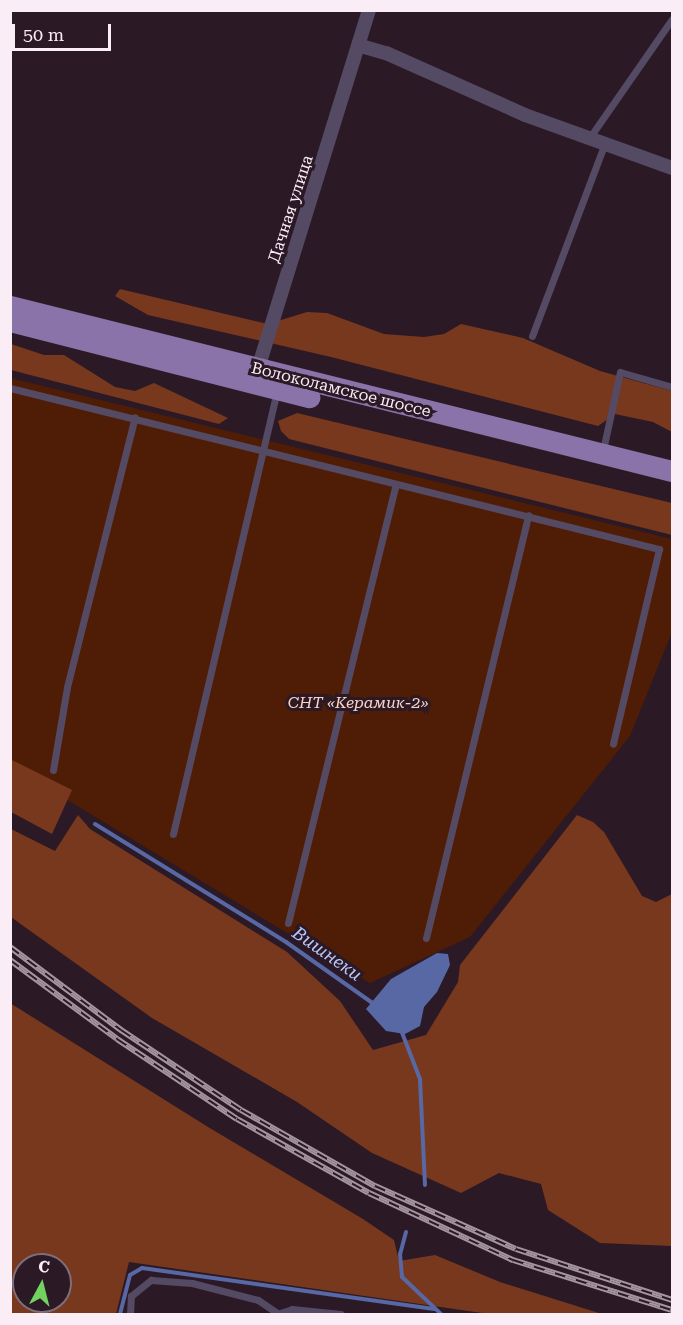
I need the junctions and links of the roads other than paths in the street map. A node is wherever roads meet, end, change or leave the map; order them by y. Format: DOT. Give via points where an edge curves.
graph roads {
  1 [pos="369,10"];
  2 [pos="672,19"];
  3 [pos="361,46"];
  4 [pos="591,137"];
  5 [pos="605,143"];
  6 [pos="672,168"];
  7 [pos="10,306"];
  8 [pos="10,321"];
  9 [pos="532,336"];
  10 [pos="256,376"];
  11 [pos="279,382"];
  12 [pos="672,387"];
  13 [pos="10,388"];
  14 [pos="135,417"];
  15 [pos="263,449"];
  16 [pos="601,455"];
  17 [pos="672,471"];
  18 [pos="396,484"];
  19 [pos="672,486"];
  20 [pos="528,515"];
  21 [pos="613,744"];
  22 [pos="53,770"];
  23 [pos="172,834"];
  24 [pos="288,923"];
  25 [pos="426,938"];
  26 [pos="130,1314"];
  27 [pos="277,1314"];
  28 [pos="341,1314"];
  1 -- 3 [label="street, Дачная улица"];
  2 -- 4 [label="lane"];
  3 -- 4 [label="street" via="407,62 515,111"];
  3 -- 10 [label="street, Дачная улица"];
  4 -- 5 [label="street"];
  5 -- 6 [label="street"];
  5 -- 9 [label="lane"];
  7 -- 10 [label="main road, Волоколамское шоссе"];
  8 -- 10 [label="main road, Волоколамское шоссе"];
  10 -- 11 [label="main road, Волоколамское шоссе"];
  11 -- 15 [label="lane"];
  11 -- 16 [label="main road, Волоколамское шоссе"];
  11 -- 19 [label="main road, Волоколамское шоссе"];
  12 -- 16 [label="lane" via="620,372"];
  13 -- 14 [label="lane"];
  14 -- 15 [label="lane"];
  14 -- 22 [label="lane" via="67,687"];
  15 -- 18 [label="lane"];
  15 -- 23 [label="lane"];
  16 -- 17 [label="main road, Волоколамское шоссе"];
  18 -- 20 [label="lane"];
  18 -- 24 [label="lane"];
  20 -- 21 [label="lane" via="659,549"];
  20 -- 25 [label="lane"];
  26 -- 27 [label="lane" via="131,1296 151,1280 192,1283 258,1300"];
  27 -- 28 [label="lane" via="292,1309"];
}
